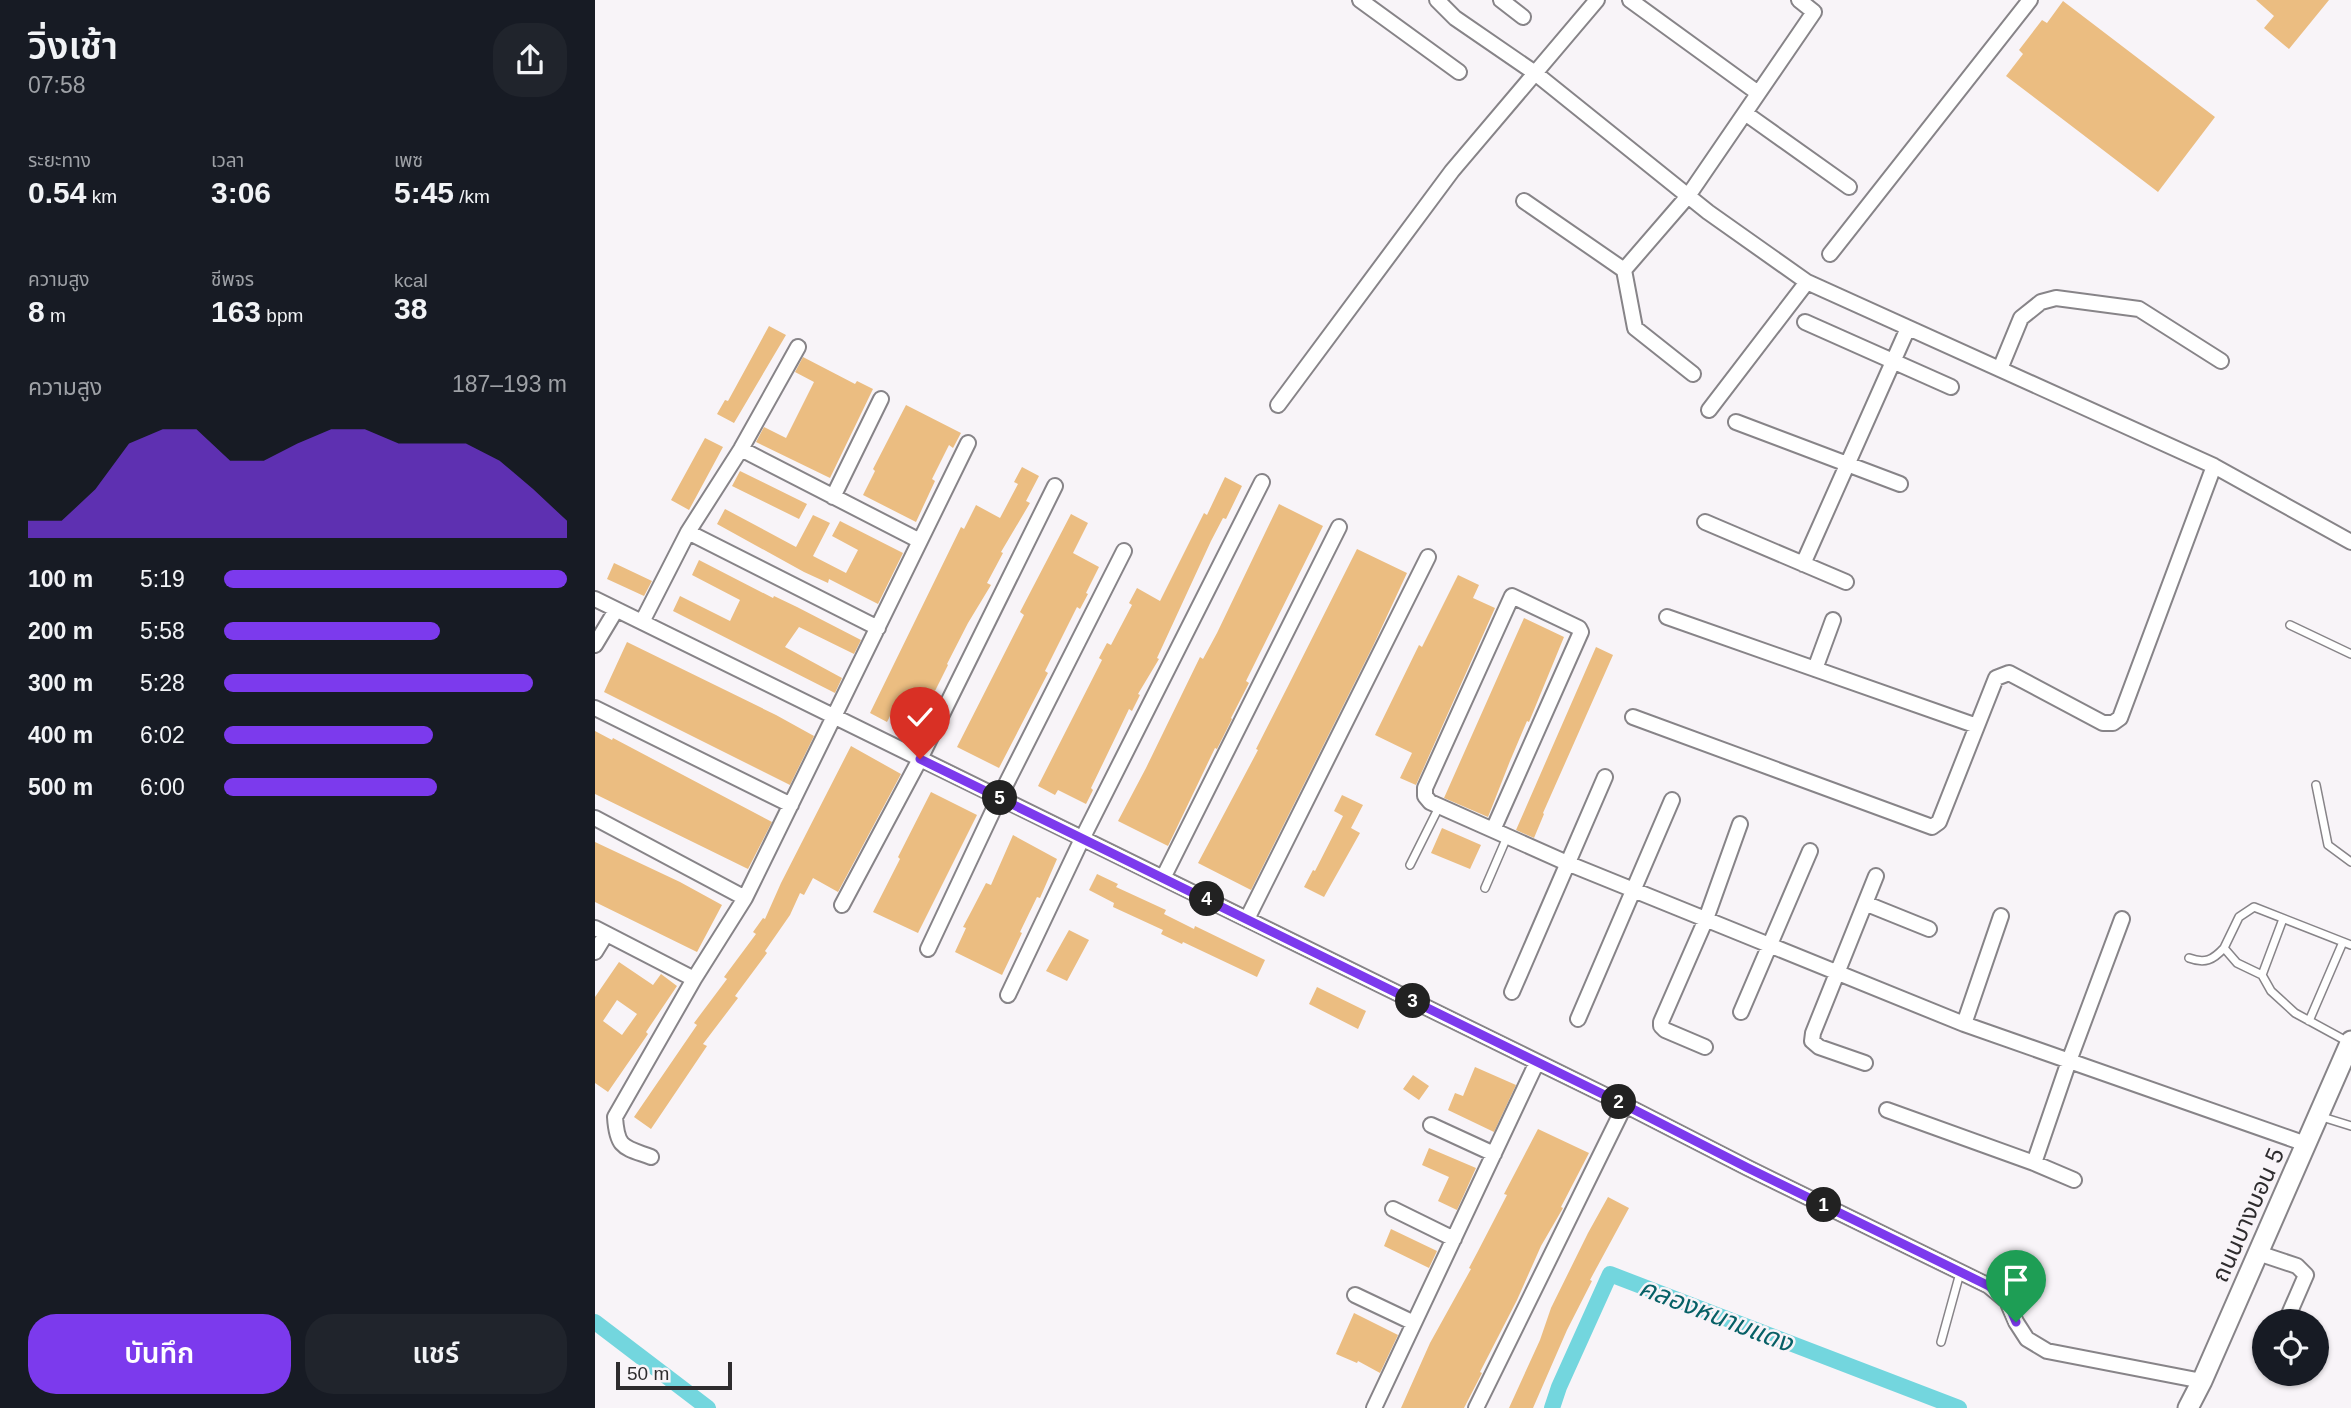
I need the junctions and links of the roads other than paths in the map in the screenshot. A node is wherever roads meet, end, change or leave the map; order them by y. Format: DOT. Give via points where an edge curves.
graph roads {
  1 [pos="1360,0"];
  2 [pos="1437,0"];
  3 [pos="1501,0"];
  4 [pos="1597,0"];
  5 [pos="1630,0"];
  6 [pos="1799,0"];
  7 [pos="2031,0"];
  8 [pos="1524,17"];
  9 [pos="1458,72"];
  10 [pos="1535,74"];
  11 [pos="1758,93"];
  12 [pos="1745,113"];
  13 [pos="1849,187"];
  14 [pos="1688,196"];
  15 [pos="1524,201"];
  16 [pos="1830,254"];
  17 [pos="1624,270"];
  18 [pos="1807,282"];
  19 [pos="1805,322"];
  20 [pos="1908,328"];
  21 [pos="798,347"];
  22 [pos="1893,361"];
  23 [pos="2221,362"];
  24 [pos="2000,369"];
  25 [pos="1693,374"];
  26 [pos="1951,387"];
  27 [pos="881,399"];
  28 [pos="1278,405"];
  29 [pos="1709,410"];
  30 [pos="1736,422"];
  31 [pos="968,443"];
  32 [pos="741,449"];
  33 [pos="1847,464"];
  34 [pos="2214,466"];
  35 [pos="1262,482"];
  36 [pos="1900,484"];
  37 [pos="1055,486"];
  38 [pos="833,497"];
  39 [pos="1705,522"];
  40 [pos="1339,527"];
  41 [pos="688,532"];
  42 [pos="920,541"];
  43 [pos="2351,541"];
  44 [pos="1124,551"];
  45 [pos="1428,557"];
  46 [pos="1803,564"];
  47 [pos="1846,582"];
  48 [pos="595,600"];
  49 [pos="616,610"];
  50 [pos="1667,617"];
  51 [pos="1833,620"];
  52 [pos="642,622"];
  53 [pos="2290,625"];
  54 [pos="878,628"];
  55 [pos="595,645"];
  56 [pos="2351,654"];
  57 [pos="1815,669"];
  58 [pos="595,709"];
  59 [pos="834,717"];
  60 [pos="1633,717"];
  61 [pos="1977,726"];
  62 [pos="920,759"];
  63 [pos="1605,777"];
  64 [pos="2316,785"];
  65 [pos="999,798"];
  66 [pos="1672,800"];
  67 [pos="791,805"];
  68 [pos="1439,806"];
  69 [pos="595,818"];
  70 [pos="1740,824"];
  71 [pos="1493,830"];
  72 [pos="1508,836"];
  73 [pos="1082,838"];
  74 [pos="1810,851"];
  75 [pos="2351,862"];
  76 [pos="1567,863"];
  77 [pos="1410,865"];
  78 [pos="1876,876"];
  79 [pos="1163,878"];
  80 [pos="1485,888"];
  81 [pos="1634,890"];
  82 [pos="745,898"];
  83 [pos="1867,904"];
  84 [pos="842,905"];
  85 [pos="2001,916"];
  86 [pos="1247,919"];
  87 [pos="1706,919"];
  88 [pos="2122,919"];
  89 [pos="2283,919"];
  90 [pos="1929,929"];
  91 [pos="601,931"];
  92 [pos="2347,944"];
  93 [pos="1770,945"];
  94 [pos="928,948"];
  95 [pos="2224,948"];
  96 [pos="595,952"];
  97 [pos="2189,958"];
  98 [pos="1839,973"];
  99 [pos="2262,975"];
  100 [pos="694,979"];
  101 [pos="1512,992"];
  102 [pos="1008,995"];
  103 [pos="1741,1012"];
  104 [pos="1578,1019"];
  105 [pos="2309,1021"];
  106 [pos="1964,1024"];
  107 [pos="2351,1042"];
  108 [pos="1705,1047"];
  109 [pos="2069,1061"];
  110 [pos="1537,1062"];
  111 [pos="1865,1063"];
  112 [pos="1625,1105"];
  113 [pos="1887,1110"];
  114 [pos="2318,1116"];
  115 [pos="1431,1125"];
  116 [pos="2351,1126"];
  117 [pos="2306,1144"];
  118 [pos="1494,1154"];
  119 [pos="651,1157"];
  120 [pos="2034,1163"];
  121 [pos="2074,1180"];
  122 [pos="1392,1209"];
  123 [pos="1454,1239"];
  124 [pos="2258,1253"];
  125 [pos="1960,1272"];
  126 [pos="1355,1295"];
  127 [pos="2292,1309"];
  128 [pos="1414,1323"];
  129 [pos="1941,1342"];
  130 [pos="2202,1381"];
  131 [pos="1374,1408"];
  132 [pos="1476,1408"];
  133 [pos="2188,1408"];
  1 -- 9 [label="street"];
  2 -- 10 [label="street" via="1455,18"];
  3 -- 8 [label="street"];
  4 -- 10 [label="street"];
  5 -- 11 [label="street"];
  6 -- 11 [label="street" via="1814,12"];
  7 -- 16 [label="street"];
  10 -- 14 [label="street"];
  10 -- 28 [label="street" via="1452,171"];
  11 -- 12 [label="street"];
  12 -- 13 [label="street"];
  12 -- 14 [label="street"];
  14 -- 17 [label="street"];
  14 -- 18 [label="street"];
  15 -- 17 [label="street"];
  17 -- 25 [label="street" via="1635,328"];
  18 -- 20 [label="street"];
  18 -- 29 [label="street"];
  19 -- 22 [label="street"];
  20 -- 22 [label="street"];
  20 -- 24 [label="street"];
  21 -- 32 [label="street"];
  22 -- 26 [label="street"];
  22 -- 33 [label="street"];
  23 -- 24 [label="street" via="2139,309 2056,299 2041,302 2021,318"];
  24 -- 34 [label="street"];
  27 -- 38 [label="street"];
  30 -- 33 [label="street"];
  31 -- 42 [label="street"];
  32 -- 38 [label="street"];
  32 -- 41 [label="street"];
  33 -- 36 [label="street"];
  33 -- 46 [label="street"];
  34 -- 43 [label="street"];
  34 -- 61 [label="street" via="2120,718 2103,723 2009,673 1996,678"];
  35 -- 73 [label="street"];
  37 -- 62 [label="street"];
  38 -- 42 [label="street"];
  39 -- 46 [label="street"];
  40 -- 79 [label="street"];
  41 -- 52 [label="street"];
  41 -- 54 [label="street"];
  42 -- 54 [label="street"];
  44 -- 65 [label="street"];
  45 -- 86 [label="street"];
  46 -- 47 [label="street"];
  48 -- 49 [label="street"];
  49 -- 52 [label="street"];
  49 -- 55 [label="street"];
  50 -- 57 [label="street"];
  51 -- 57 [label="street"];
  52 -- 59 [label="street"];
  53 -- 56 [label="lane"];
  54 -- 59 [label="street"];
  57 -- 61 [label="street"];
  58 -- 67 [label="street"];
  59 -- 62 [label="street"];
  59 -- 67 [label="street"];
  60 -- 61 [label="street" via="1932,827 1939,822"];
  62 -- 65 [label="street"];
  62 -- 84 [label="street"];
  63 -- 76 [label="street"];
  64 -- 75 [label="lane" via="2328,845"];
  65 -- 73 [label="street"];
  65 -- 94 [label="street"];
  66 -- 81 [label="street"];
  67 -- 82 [label="street"];
  68 -- 71 [label="street"];
  68 -- 71 [label="street" via="1425,796 1425,788 1514,597 1581,632"];
  68 -- 77 [label="lane"];
  69 -- 82 [label="street"];
  70 -- 87 [label="street"];
  71 -- 72 [label="street"];
  72 -- 76 [label="street"];
  72 -- 80 [label="lane"];
  73 -- 79 [label="street"];
  73 -- 102 [label="street"];
  74 -- 93 [label="street"];
  76 -- 81 [label="street"];
  76 -- 101 [label="street"];
  78 -- 83 [label="street"];
  79 -- 86 [label="street"];
  81 -- 87 [label="street"];
  81 -- 104 [label="street"];
  82 -- 100 [label="street"];
  83 -- 90 [label="street"];
  83 -- 98 [label="street"];
  85 -- 106 [label="street"];
  86 -- 110 [label="street"];
  87 -- 93 [label="street"];
  87 -- 108 [label="street" via="1661,1022 1665,1030"];
  88 -- 109 [label="street"];
  89 -- 92 [label="lane"];
  89 -- 95 [label="lane" via="2254,907 2239,917"];
  89 -- 99 [label="lane"];
  91 -- 96 [label="street"];
  91 -- 100 [label="street"];
  92 -- 105 [label="lane"];
  93 -- 98 [label="street"];
  93 -- 103 [label="street"];
  95 -- 97 [label="lane" via="2214,959 2200,962"];
  95 -- 99 [label="lane" via="2237,963"];
  98 -- 106 [label="street"];
  98 -- 111 [label="street" via="1812,1041"];
  99 -- 105 [label="lane" via="2271,991"];
  100 -- 119 [label="street" via="615,1117 616,1137 627,1149"];
  105 -- 107 [label="lane"];
  106 -- 109 [label="street"];
  107 -- 114 [label="main road, ถนนบางบอน 5"];
  109 -- 117 [label="street"];
  109 -- 120 [label="street"];
  110 -- 112 [label="street"];
  110 -- 118 [label="street"];
  112 -- 125 [label="street"];
  112 -- 132 [label="street"];
  113 -- 120 [label="street"];
  114 -- 116 [label="lane"];
  114 -- 117 [label="main road, ถนนบางบอน 5"];
  115 -- 118 [label="street"];
  117 -- 124 [label="main road, ถนนบางบอน 5"];
  118 -- 123 [label="street"];
  120 -- 121 [label="street"];
  122 -- 123 [label="street"];
  123 -- 128 [label="street"];
  124 -- 127 [label="street" via="2297,1266 2306,1275"];
  124 -- 130 [label="main road, ถนนบางบอน 5"];
  125 -- 129 [label="lane"];
  125 -- 130 [label="street" via="2007,1301 2027,1339 2047,1351"];
  126 -- 128 [label="street"];
  128 -- 131 [label="street"];
  130 -- 133 [label="main road, ถนนบางบอน 5"];
}
